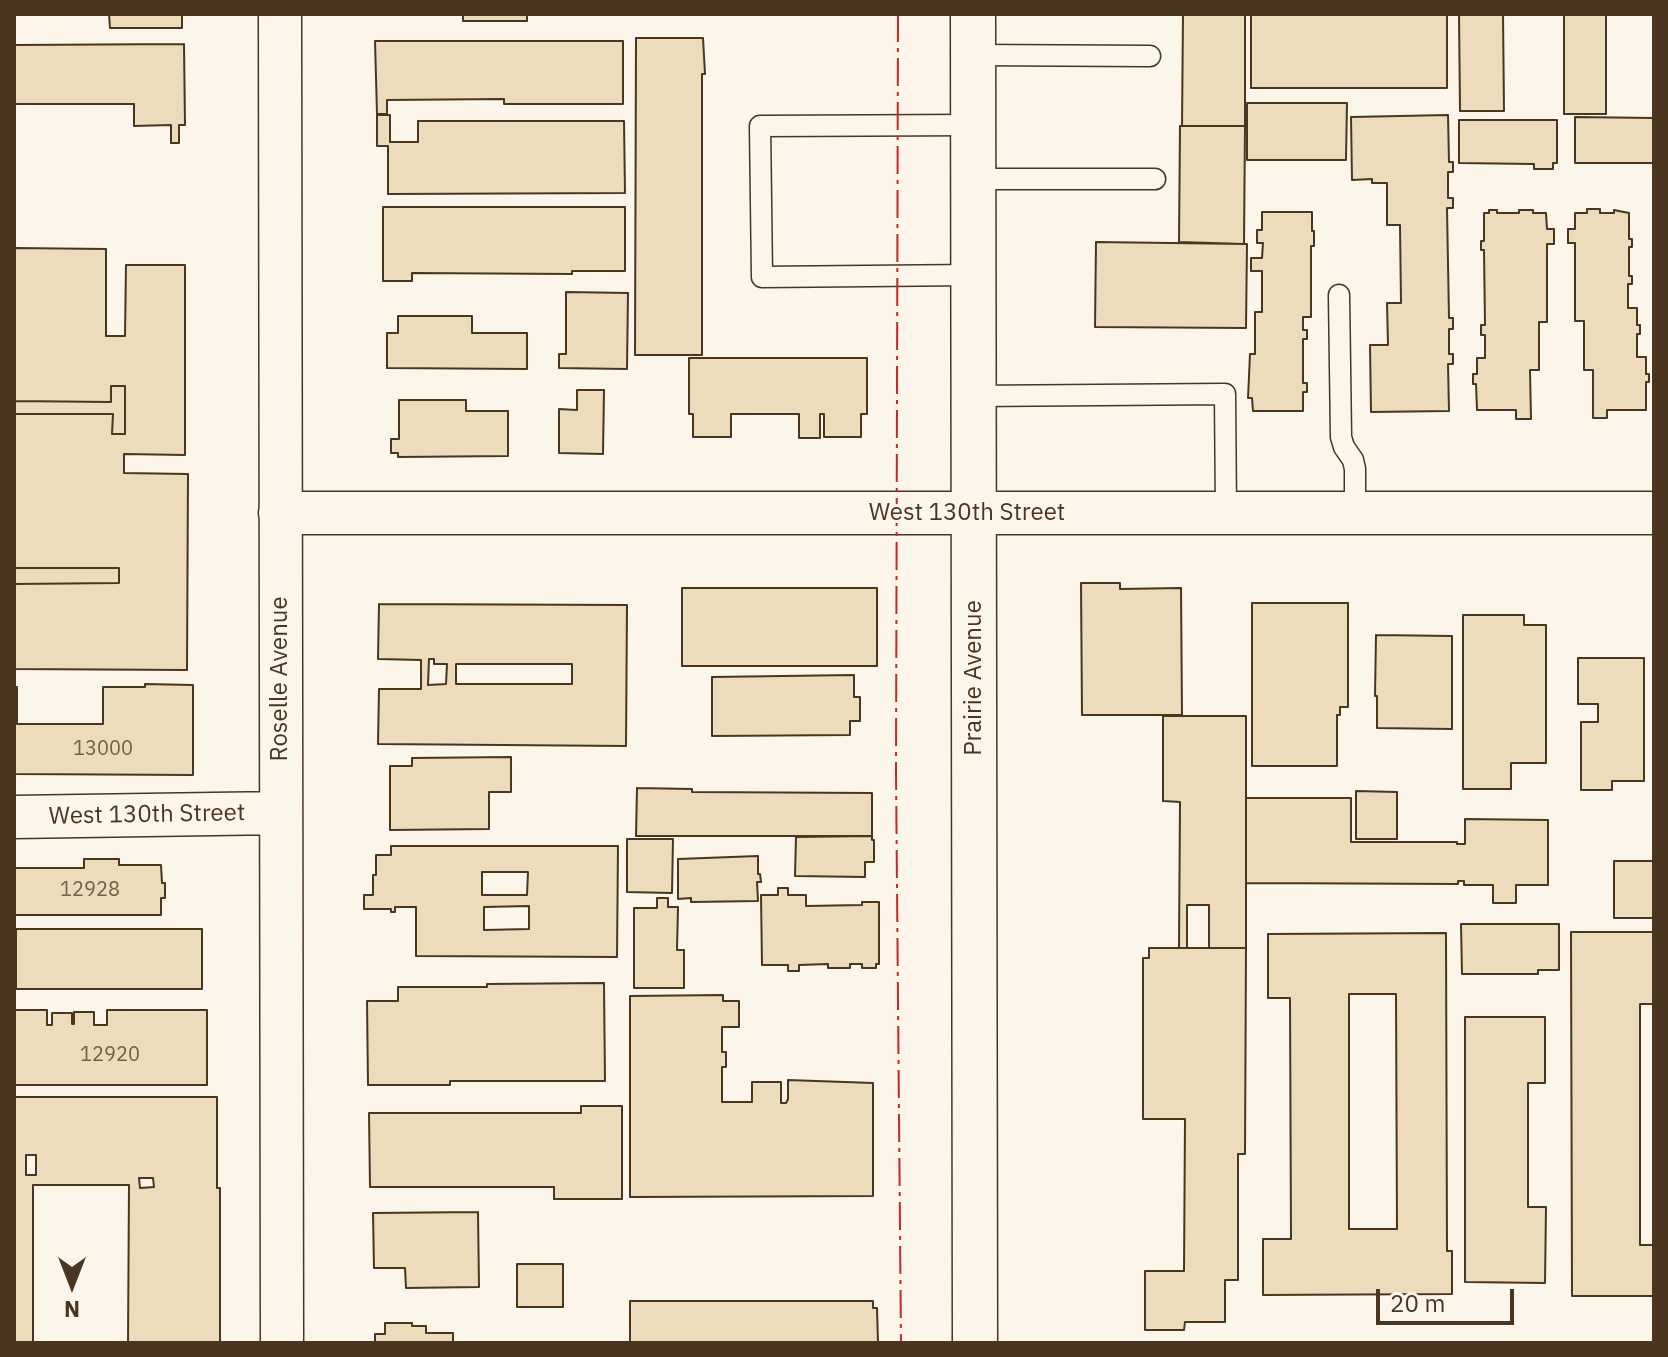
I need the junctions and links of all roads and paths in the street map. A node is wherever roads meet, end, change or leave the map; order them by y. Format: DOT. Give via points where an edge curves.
graph roads {
  1 [pos="280,14"];
  2 [pos="973,35"];
  3 [pos="1150,56"];
  4 [pos="973,125"];
  5 [pos="973,179"];
  6 [pos="1155,179"];
  7 [pos="973,275"];
  8 [pos="1339,295"];
  9 [pos="973,396"];
  10 [pos="280,513"];
  11 [pos="974,513"];
  12 [pos="1226,513"];
  13 [pos="1355,513"];
  14 [pos="1654,513"];
  15 [pos="280,813"];
  16 [pos="14,817"];
  17 [pos="282,1343"];
  18 [pos="975,1343"];
  1 -- 10 [label="street, Roselle Avenue"];
  2 -- 3 [label="lane"];
  2 -- 4 [label="main road, Prairie Avenue"];
  4 -- 5 [label="main road, Prairie Avenue"];
  4 -- 7 [label="lane" via="760,126 762,277"];
  5 -- 6 [label="lane"];
  5 -- 7 [label="main road, Prairie Avenue"];
  7 -- 9 [label="main road, Prairie Avenue"];
  8 -- 13 [label="lane" via="1341,437 1355,469"];
  9 -- 11 [label="main road, Prairie Avenue"];
  9 -- 12 [label="lane" via="1225,394"];
  10 -- 11 [label="street, West 130th Street"];
  10 -- 15 [label="street, Roselle Avenue"];
  11 -- 12 [label="street, West 130th Street"];
  11 -- 18 [label="main road, Prairie Avenue"];
  12 -- 13 [label="street, West 130th Street"];
  13 -- 14 [label="street, West 130th Street"];
  15 -- 16 [label="street, West 130th Street"];
  15 -- 17 [label="street, Roselle Avenue"];
}
